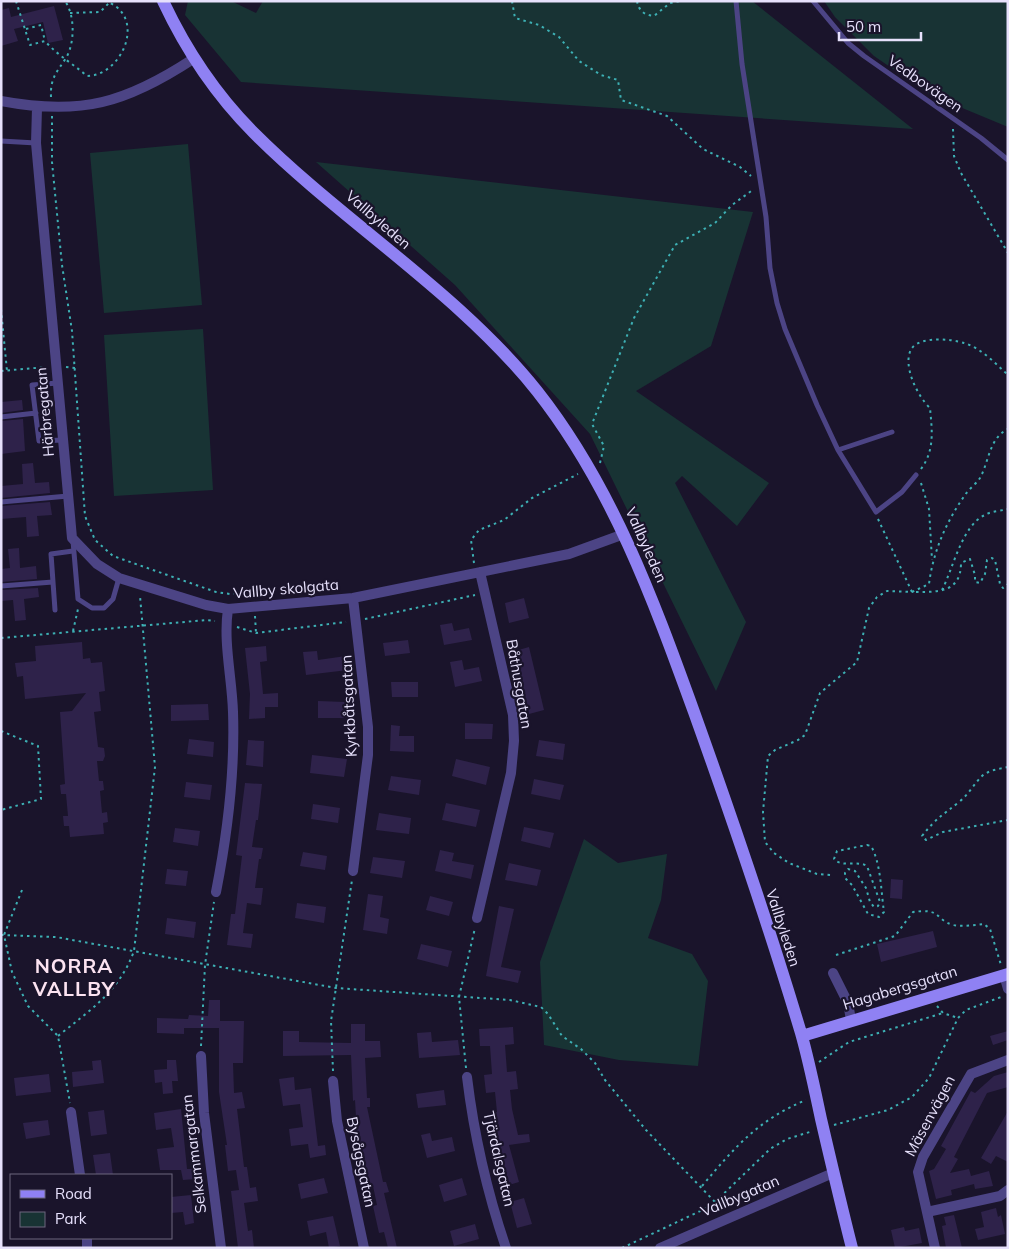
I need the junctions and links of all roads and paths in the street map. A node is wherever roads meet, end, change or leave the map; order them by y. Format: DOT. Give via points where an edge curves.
graph roads {
  1 [pos="16,1"];
  2 [pos="65,1"];
  3 [pos="162,1"];
  4 [pos="512,1"];
  5 [pos="637,1"];
  6 [pos="681,1"];
  7 [pos="736,1"];
  8 [pos="813,1"];
  9 [pos="111,2"];
  10 [pos="70,13"];
  11 [pos="25,29"];
  12 [pos="45,41"];
  13 [pos="66,58"];
  14 [pos="193,59"];
  15 [pos="1,101"];
  16 [pos="37,108"];
  17 [pos="52,108"];
  18 [pos="940,111"];
  19 [pos="1,141"];
  20 [pos="36,143"];
  21 [pos="1008,160"];
  22 [pos="761,184"];
  23 [pos="1008,253"];
  24 [pos="1,308"];
  25 [pos="56,366"];
  26 [pos="75,368"];
  27 [pos="1,371"];
  28 [pos="7,371"];
  29 [pos="1008,375"];
  30 [pos="58,383"];
  31 [pos="36,413"];
  32 [pos="1,416"];
  33 [pos="1008,429"];
  34 [pos="892,432"];
  35 [pos="63,440"];
  36 [pos="838,450"];
  37 [pos="600,463"];
  38 [pos="580,472"];
  39 [pos="916,475"];
  40 [pos="68,496"];
  41 [pos="1,502"];
  42 [pos="1008,509"];
  43 [pos="876,512"];
  44 [pos="624,534"];
  45 [pos="72,538"];
  46 [pos="74,551"];
  47 [pos="932,562"];
  48 [pos="478,572"];
  49 [pos="119,578"];
  50 [pos="53,582"];
  51 [pos="1008,584"];
  52 [pos="1,586"];
  53 [pos="143,586"];
  54 [pos="942,590"];
  55 [pos="912,592"];
  56 [pos="353,598"];
  57 [pos="78,599"];
  58 [pos="254,606"];
  59 [pos="228,609"];
  60 [pos="55,610"];
  61 [pos="226,624"];
  62 [pos="141,626"];
  63 [pos="73,631"];
  64 [pos="256,633"];
  65 [pos="1,638"];
  66 [pos="1,731"];
  67 [pos="1008,767"];
  68 [pos="1,810"];
  69 [pos="1008,820"];
  70 [pos="354,871"];
  71 [pos="830,876"];
  72 [pos="879,879"];
  73 [pos="22,890"];
  74 [pos="216,892"];
  75 [pos="477,918"];
  76 [pos="2,935"];
  77 [pos="134,952"];
  78 [pos="836,955"];
  79 [pos="206,965"];
  80 [pos="833,973"];
  81 [pos="1006,974"];
  82 [pos="336,988"];
  83 [pos="1008,989"];
  84 [pos="1008,994"];
  85 [pos="932,996"];
  86 [pos="459,997"];
  87 [pos="958,1018"];
  88 [pos="851,1020"];
  89 [pos="58,1036"];
  90 [pos="802,1036"];
  91 [pos="201,1056"];
  92 [pos="1008,1060"];
  93 [pos="467,1077"];
  94 [pos="333,1081"];
  95 [pos="71,1112"];
  96 [pos="834,1125"];
  97 [pos="816,1130"];
  98 [pos="80,1174"];
  99 [pos="833,1174"];
  100 [pos="1008,1190"];
  101 [pos="716,1202"];
  102 [pos="927,1212"];
  103 [pos="221,1248"];
  104 [pos="364,1248"];
  105 [pos="506,1248"];
  106 [pos="622,1248"];
  107 [pos="660,1248"];
  108 [pos="852,1248"];
  109 [pos="935,1248"];
  1 -- 11 [label="path"];
  2 -- 10 [label="path"];
  3 -- 14 [label="main road, Vallbyleden"];
  4 -- 22 [label="path" via="515,18 539,25 559,37 580,61 601,76 618,80 621,100 667,116 703,148 740,167"];
  5 -- 6 [label="path" via="639,10 654,16 670,3"];
  7 -- 22 [label="lane" via="742,64"];
  8 -- 18 [label="lane, Vedbovägen" via="848,43"];
  9 -- 10 [label="path" via="100,12"];
  9 -- 13 [label="path" via="118,7 126,24 127,45 115,64 98,76 87,76"];
  10 -- 13 [label="path" via="72,42"];
  11 -- 12 [label="path" via="30,44"];
  11 -- 12 [label="path" via="41,25"];
  12 -- 13 [label="path" via="57,55"];
  13 -- 17 [label="path" via="51,81"];
  14 -- 17 [label="street" via="123,96 86,106"];
  14 -- 44 [label="main road, Vallbyleden" via="254,133 510,359 583,455"];
  15 -- 16 [label="street"];
  16 -- 17 [label="street"];
  16 -- 20 [label="street, Härbregatan"];
  17 -- 26 [label="path" via="52,162"];
  18 -- 21 [label="lane, Vedbovägen"];
  18 -- 23 [label="path" via="954,129 954,156 961,173"];
  19 -- 20 [label="lane"];
  20 -- 25 [label="street, Härbregatan"];
  22 -- 36 [label="lane" via="777,303"];
  22 -- 37 [label="path" via="732,205 715,223 675,245 634,318 592,424 604,446"];
  24 -- 28 [label="path"];
  25 -- 26 [label="path"];
  25 -- 28 [label="path"];
  25 -- 30 [label="street, Härbregatan"];
  26 -- 58 [label="path" via="85,516 95,540 113,556 147,569 216,592 252,594"];
  27 -- 28 [label="path"];
  29 -- 39 [label="path" via="976,348 963,342 929,340 915,345 911,350 910,364 915,385 930,408 932,438 929,458"];
  30 -- 31 [label="lane" via="32,385"];
  30 -- 35 [label="street, Härbregatan"];
  31 -- 32 [label="lane"];
  31 -- 35 [label="lane" via="39,441"];
  33 -- 47 [label="path" via="1001,432 988,453 978,480 956,509"];
  34 -- 36 [label="lane"];
  35 -- 40 [label="street, Härbregatan"];
  36 -- 43 [label="lane"];
  38 -- 48 [label="path" via="532,498 504,520 479,530 471,540"];
  39 -- 43 [label="lane" via="902,492"];
  39 -- 47 [label="path" via="926,494 929,509"];
  40 -- 41 [label="lane"];
  40 -- 45 [label="street, Härbregatan"];
  42 -- 54 [label="path" via="985,514 974,523 962,540"];
  43 -- 55 [label="path"];
  44 -- 48 [label="street, Vallby skolgata" via="569,554"];
  44 -- 90 [label="main road, Vallbyleden" via="710,757"];
  45 -- 46 [label="lane"];
  45 -- 49 [label="street" via="97,564"];
  46 -- 50 [label="lane" via="51,554"];
  46 -- 57 [label="lane"];
  47 -- 55 [label="path" via="929,584"];
  48 -- 56 [label="street, Vallby skolgata"];
  48 -- 75 [label="street, Båthusgatan" via="511,706 514,741 511,773"];
  49 -- 53 [label="street"];
  49 -- 57 [label="lane" via="113,599 104,608 92,608"];
  50 -- 52 [label="lane"];
  50 -- 60 [label="lane"];
  51 -- 54 [label="path" via="1003,588 1000,584 996,560 992,558 987,560 980,582 975,582 968,559 962,563 959,579 952,587"];
  53 -- 59 [label="street"];
  53 -- 62 [label="path" via="139,604"];
  54 -- 55 [label="path"];
  55 -- 71 [label="path" via="887,591 877,597 869,608 857,662 820,693 805,735 768,756 763,812 765,842 789,863"];
  56 -- 58 [label="street, Vallby skolgata"];
  56 -- 70 [label="street, Kyrkbåtsgatan" via="368,727 368,755"];
  57 -- 63 [label="path"];
  58 -- 59 [label="street, Vallby skolgata"];
  58 -- 64 [label="path"];
  59 -- 61 [label="street, Vallby skolgata"];
  61 -- 62 [label="path" via="207,620"];
  61 -- 74 [label="street, Vallby skolgata" via="233,713 232,759"];
  62 -- 63 [label="path"];
  62 -- 77 [label="path" via="155,767"];
  63 -- 65 [label="path"];
  66 -- 68 [label="path" via="38,746 42,799"];
  67 -- 69 [label="path" via="990,771 982,777 959,803 935,818 922,836 926,840 943,832"];
  70 -- 82 [label="path"];
  72 -- 72 [label="path" via="884,912 879,917 868,914 845,878 848,870 855,871 870,902 874,907 878,906 880,902 867,866 860,862 836,862 835,854 871,846"];
  73 -- 76 [label="path"];
  74 -- 79 [label="path"];
  75 -- 86 [label="path"];
  76 -- 77 [label="path" via="56,937"];
  76 -- 89 [label="path" via="12,972 28,1006"];
  77 -- 79 [label="path"];
  77 -- 89 [label="path" via="110,994"];
  78 -- 81 [label="path" via="895,936 913,912 926,910 937,913 950,924 984,924 990,929"];
  79 -- 82 [label="path"];
  79 -- 91 [label="path"];
  80 -- 88 [label="street" via="848,1003"];
  81 -- 83 [label="street"];
  81 -- 85 [label="main road, Hagabergsgatan"];
  82 -- 86 [label="path"];
  82 -- 94 [label="path" via="331,1021"];
  84 -- 87 [label="path" via="966,1010"];
  85 -- 87 [label="path" via="939,1010"];
  85 -- 88 [label="main road, Hagabergsgatan"];
  86 -- 93 [label="path"];
  86 -- 101 [label="path" via="510,1000 544,1009 562,1036 595,1062 624,1105"];
  87 -- 96 [label="path" via="930,1078 912,1098 888,1110"];
  88 -- 90 [label="main road, Hagabergsgatan"];
  89 -- 95 [label="path"];
  90 -- 99 [label="main road, Vallbyleden"];
  91 -- 103 [label="street, Selkammargatan" via="204,1113"];
  92 -- 102 [label="street, Mäsenvägen" via="971,1074 923,1157 918,1172"];
  93 -- 105 [label="street, Tjärdalsgatan" via="483,1170"];
  94 -- 104 [label="street, Bysågsgatan" via="337,1121"];
  95 -- 98 [label="street"];
  97 -- 101 [label="path" via="787,1139 770,1149"];
  99 -- 107 [label="street, Vallbygatan"];
  99 -- 108 [label="main road, Vallbyleden"];
  100 -- 102 [label="street" via="1000,1196"];
  101 -- 106 [label="path"];
  102 -- 109 [label="street, Mäsenvägen"];
}
